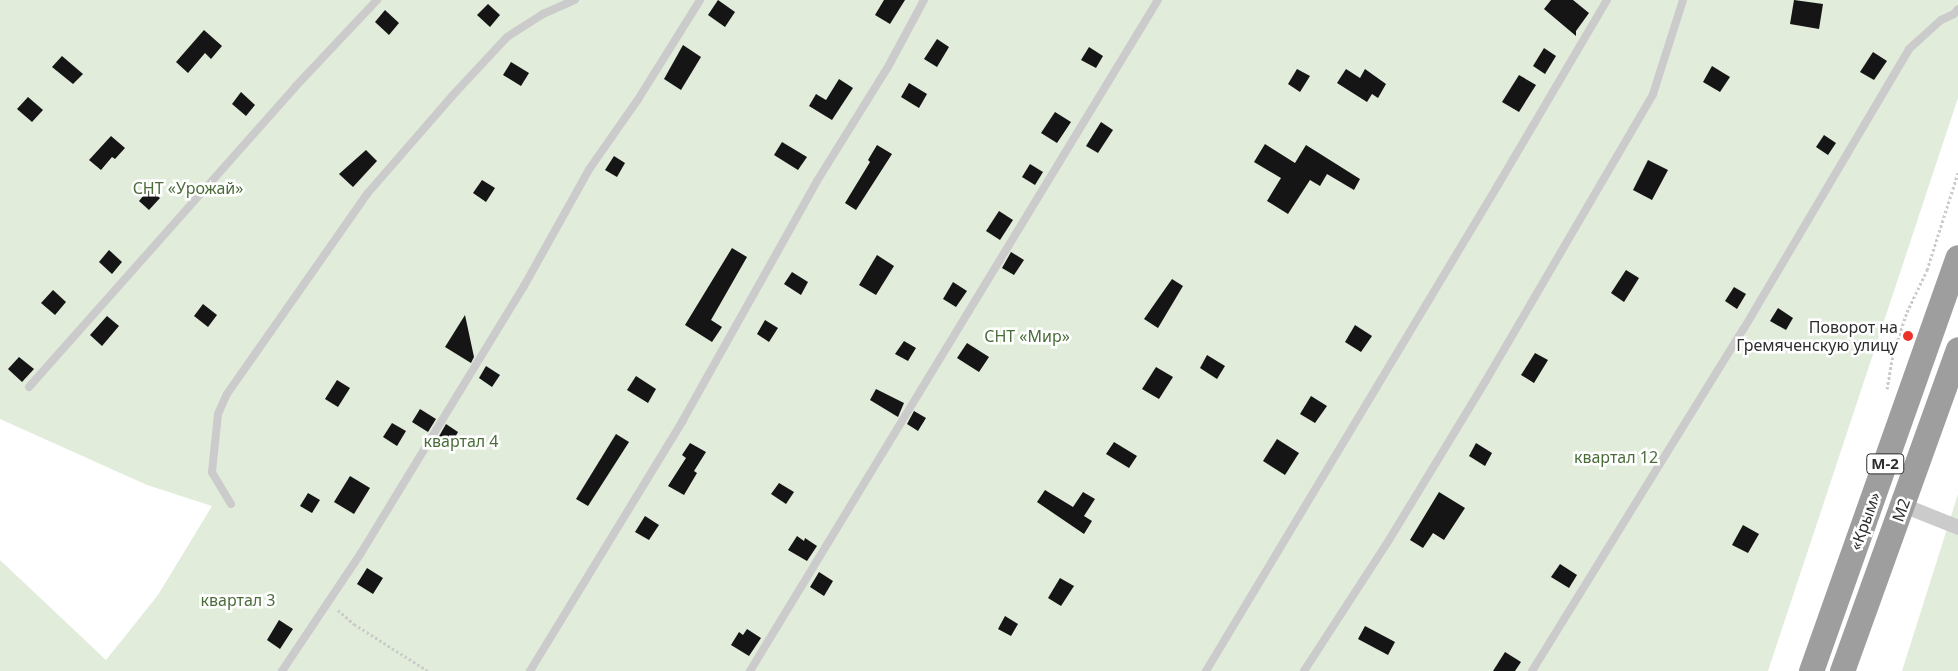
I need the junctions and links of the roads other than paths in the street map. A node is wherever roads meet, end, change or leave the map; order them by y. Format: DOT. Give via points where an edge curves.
graph roads {
  1 [pos="377,0"];
  2 [pos="575,0"];
  3 [pos="700,0"];
  4 [pos="924,0"];
  5 [pos="1158,0"];
  6 [pos="1607,0"];
  7 [pos="1683,0"];
  8 [pos="1958,9"];
  9 [pos="1958,257"];
  10 [pos="1958,348"];
  11 [pos="29,387"];
  12 [pos="230,504"];
  13 [pos="1903,505"];
  14 [pos="1958,527"];
  15 [pos="282,671"];
  16 [pos="530,671"];
  17 [pos="750,671"];
  18 [pos="1206,671"];
  19 [pos="1304,671"];
  20 [pos="1532,671"];
  21 [pos="1811,671"];
  22 [pos="1842,671"];
  1 -- 11 [label="lane" via="295,87"];
  2 -- 12 [label="lane" via="542,14 507,37 453,95 367,194 227,394 218,414 212,472"];
  3 -- 15 [label="lane" via="590,168 524,286 361,553"];
  4 -- 16 [label="lane" via="888,67 817,181 683,420"];
  5 -- 17 [label="lane"];
  6 -- 18 [label="lane"];
  7 -- 19 [label="lane" via="1653,94 1480,390 1389,540"];
  8 -- 20 [label="lane" via="1940,20 1909,49 1743,330"];
  9 -- 21 [label="highway, «Крым» / М-2"];
  10 -- 13 [label="highway, М2"];
  13 -- 14 [label="street"];
  13 -- 22 [label="highway, М2"];
}
